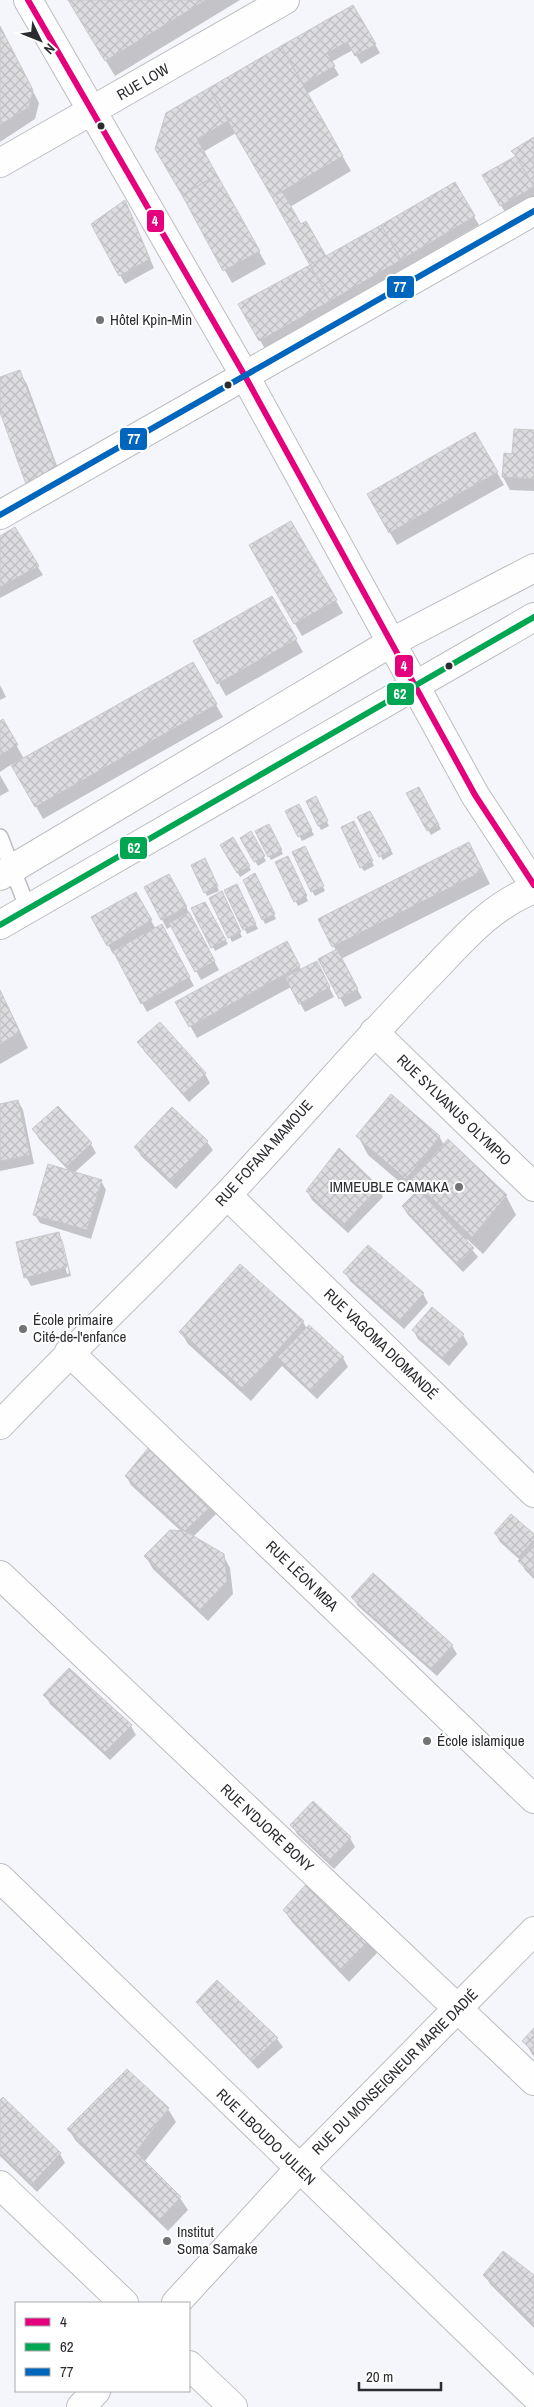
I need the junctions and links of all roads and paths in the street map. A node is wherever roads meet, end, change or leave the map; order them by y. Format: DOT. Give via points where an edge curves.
graph roads {
  1 [pos="28,0"];
  2 [pos="285,0"];
  3 [pos="93,112"];
  4 [pos="0,164"];
  5 [pos="534,211"];
  6 [pos="245,376"];
  7 [pos="0,514"];
  8 [pos="534,568"];
  9 [pos="534,617"];
  10 [pos="392,642"];
  11 [pos="415,684"];
  12 [pos="0,837"];
  13 [pos="6,872"];
  14 [pos="534,887"];
  15 [pos="28,909"];
  16 [pos="0,925"];
  17 [pos="374,1032"];
  18 [pos="534,1187"];
  19 [pos="227,1195"];
  20 [pos="69,1352"];
  21 [pos="0,1425"];
  22 [pos="534,1493"];
  23 [pos="0,1574"];
  24 [pos="534,1799"];
  25 [pos="0,1878"];
  26 [pos="534,1931"];
  27 [pos="459,2009"];
  28 [pos="534,2082"];
  29 [pos="299,2169"];
  30 [pos="0,2185"];
  31 [pos="123,2302"];
  32 [pos="177,2302"];
  33 [pos="190,2366"];
  34 [pos="95,2392"];
  35 [pos="534,2395"];
  36 [pos="81,2407"];
  37 [pos="233,2407"];
  1 -- 3 [label="street"];
  2 -- 3 [label="street, RUE LOW"];
  3 -- 4 [label="street, RUE LOW"];
  3 -- 6 [label="street"];
  5 -- 6 [label="street"];
  6 -- 7 [label="street"];
  6 -- 10 [label="street"];
  8 -- 10 [label="street"];
  9 -- 11 [label="street"];
  10 -- 11 [label="street"];
  10 -- 13 [label="street"];
  11 -- 14 [label="street" via="475,795"];
  11 -- 15 [label="street"];
  12 -- 13 [label="lane"];
  13 -- 15 [label="lane"];
  14 -- 17 [label="street, RUE FOFANA MAMOUE" via="511,898 488,915"];
  15 -- 16 [label="street"];
  17 -- 18 [label="street, RUE SYLVANUS OLYMPIO"];
  17 -- 19 [label="street, RUE FOFANA MAMOUE"];
  19 -- 20 [label="street, RUE FOFANA MAMOUE"];
  19 -- 22 [label="street, RUE VAGOMA DIOMANDÉ"];
  20 -- 21 [label="street, RUE FOFANA MAMOUE"];
  20 -- 24 [label="street, RUE LÉON MBA"];
  23 -- 27 [label="street, RUE N'DJORE BONY"];
  25 -- 29 [label="street, RUE ILBOUDO JULIEN"];
  26 -- 27 [label="street, RUE DU MONSEIGNEUR MARIE DADIÉ"];
  27 -- 28 [label="street, RUE N'DJORE BONY"];
  27 -- 29 [label="street, RUE DU MONSEIGNEUR MARIE DADIÉ"];
  29 -- 32 [label="street, RUE DU MONSEIGNEUR MARIE DADIÉ"];
  29 -- 35 [label="street, RUE ILBOUDO JULIEN"];
  30 -- 31 [label="street"];
  33 -- 37 [label="street"];
  34 -- 36 [label="street"];
}
